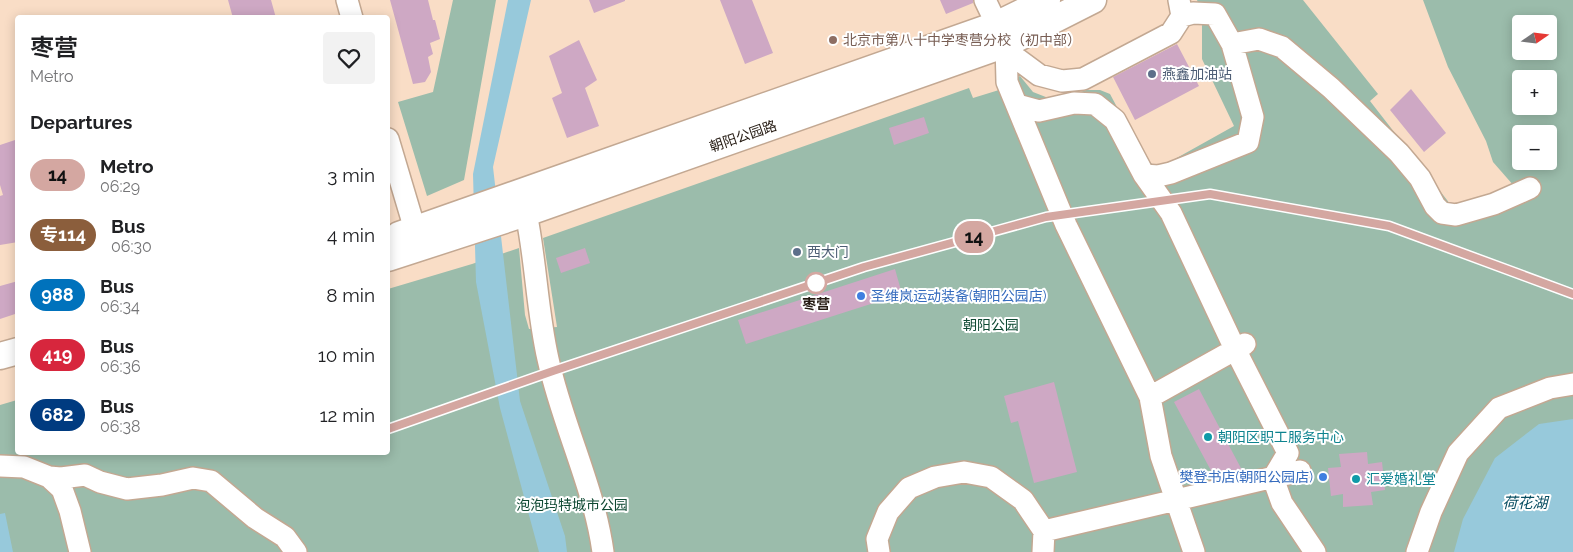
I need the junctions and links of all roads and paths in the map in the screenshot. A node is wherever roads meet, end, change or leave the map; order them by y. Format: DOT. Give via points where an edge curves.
graph roads {
  1 [pos="347,0"];
  2 [pos="985,0"];
  3 [pos="1047,0"];
  4 [pos="1092,0"];
  5 [pos="1181,8"];
  6 [pos="351,15"];
  7 [pos="1001,34"];
  8 [pos="1232,44"];
  9 [pos="1017,105"];
  10 [pos="390,146"];
  11 [pos="1144,175"];
  12 [pos="1530,188"];
  13 [pos="521,207"];
  14 [pos="390,239"];
  15 [pos="418,239"];
  16 [pos="390,257"];
  17 [pos="1240,346"];
  18 [pos="15,352"];
  19 [pos="0,356"];
  20 [pos="15,371"];
  21 [pos="0,375"];
  22 [pos="1573,384"];
  23 [pos="1150,397"];
  24 [pos="0,466"];
  25 [pos="1300,471"];
  26 [pos="49,477"];
  27 [pos="1273,478"];
  28 [pos="1176,500"];
  29 [pos="1044,542"];
  30 [pos="80,552"];
  31 [pos="296,552"];
  32 [pos="603,552"];
  33 [pos="879,552"];
  34 [pos="1194,552"];
  35 [pos="1314,552"];
  36 [pos="1417,552"];
  1 -- 6 [label="street"];
  2 -- 7 [label="street"];
  3 -- 7 [label="main road, 朝阳公园路"];
  4 -- 7 [label="main road, 朝阳公园路"];
  5 -- 7 [label="street" via="1171,33 1083,79 1062,81 1039,75 1016,58"];
  5 -- 8 [label="street" via="1193,13 1215,14"];
  7 -- 9 [label="street" via="1007,82"];
  7 -- 13 [label="main road, 朝阳公园路"];
  8 -- 11 [label="street" via="1253,117 1248,142 1171,173"];
  8 -- 12 [label="street" via="1259,39 1282,47 1331,88 1399,153 1420,178 1442,213 1456,215 1494,204"];
  9 -- 11 [label="street" via="1040,111 1074,103 1095,104 1115,120"];
  9 -- 23 [label="street" via="1066,225"];
  10 -- 15 [label="street"];
  11 -- 17 [label="street" via="1171,213"];
  13 -- 15 [label="main road, 朝阳公园路"];
  13 -- 32 [label="street" via="548,358 600,527"];
  14 -- 15 [label="main road, 朝阳公园路"];
  15 -- 16 [label="main road, 朝阳公园路"];
  17 -- 23 [label="street"];
  17 -- 27 [label="street" via="1288,453"];
  18 -- 19 [label="main road"];
  20 -- 21 [label="main road"];
  22 -- 36 [label="street" via="1550,388 1500,408 1494,414 1458,453"];
  23 -- 28 [label="street" via="1161,456"];
  24 -- 26 [label="street" via="24,467"];
  25 -- 27 [label="street"];
  26 -- 30 [label="street" via="62,489"];
  26 -- 31 [label="street" via="85,475 127,489 193,478 211,481 255,518 285,537"];
  27 -- 28 [label="street"];
  27 -- 35 [label="street" via="1282,503"];
  28 -- 29 [label="street"];
  28 -- 34 [label="street"];
  29 -- 33 [label="street" via="1023,500 991,477 964,472 909,488 888,512 877,539"];
}
